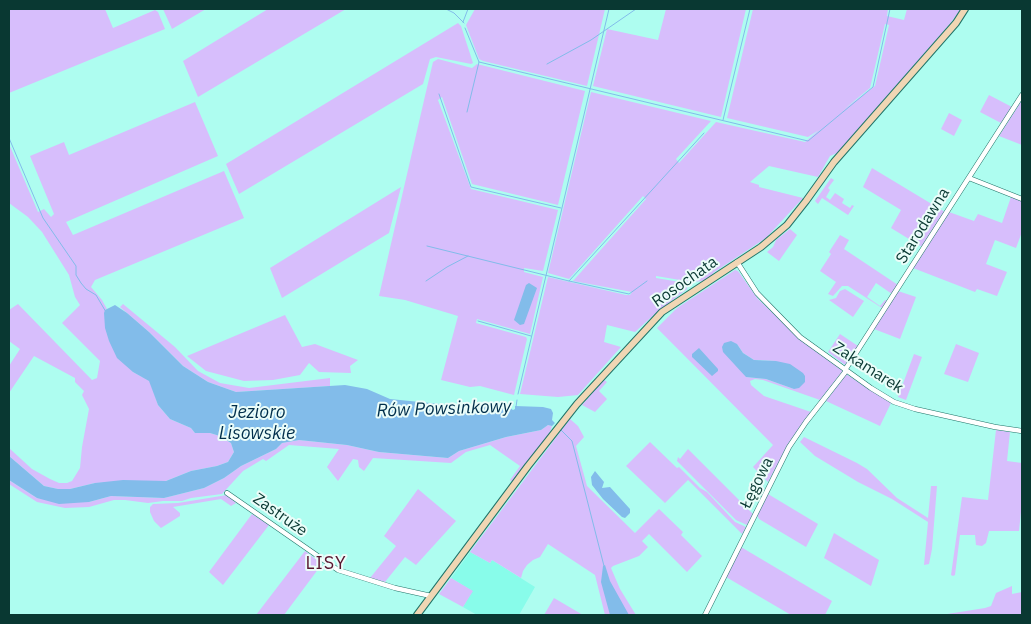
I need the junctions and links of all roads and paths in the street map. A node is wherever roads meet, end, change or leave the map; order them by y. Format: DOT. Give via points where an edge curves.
graph roads {
  1 [pos="964,9"];
  2 [pos="1022,95"];
  3 [pos="969,178"];
  4 [pos="1022,199"];
  5 [pos="737,262"];
  6 [pos="846,371"];
  7 [pos="1022,431"];
  8 [pos="227,493"];
  9 [pos="431,596"];
  10 [pos="417,615"];
  11 [pos="705,615"];
  1 -- 5 [label="street, Rosochata" via="956,23 834,162 796,215 768,241"];
  2 -- 3 [label="street, Starodawna"];
  3 -- 4 [label="street"];
  3 -- 6 [label="street, Starodawna"];
  5 -- 6 [label="street, Zakamarek" via="761,298 800,336"];
  5 -- 9 [label="street, Rosochata" via="662,312 562,422"];
  6 -- 7 [label="street, Zakamarek" via="877,392 906,406"];
  6 -- 11 [label="street, Łęgowa" via="789,447"];
  8 -- 9 [label="street, Zastruże" via="338,570"];
  9 -- 10 [label="street, Rosochata"];
}
